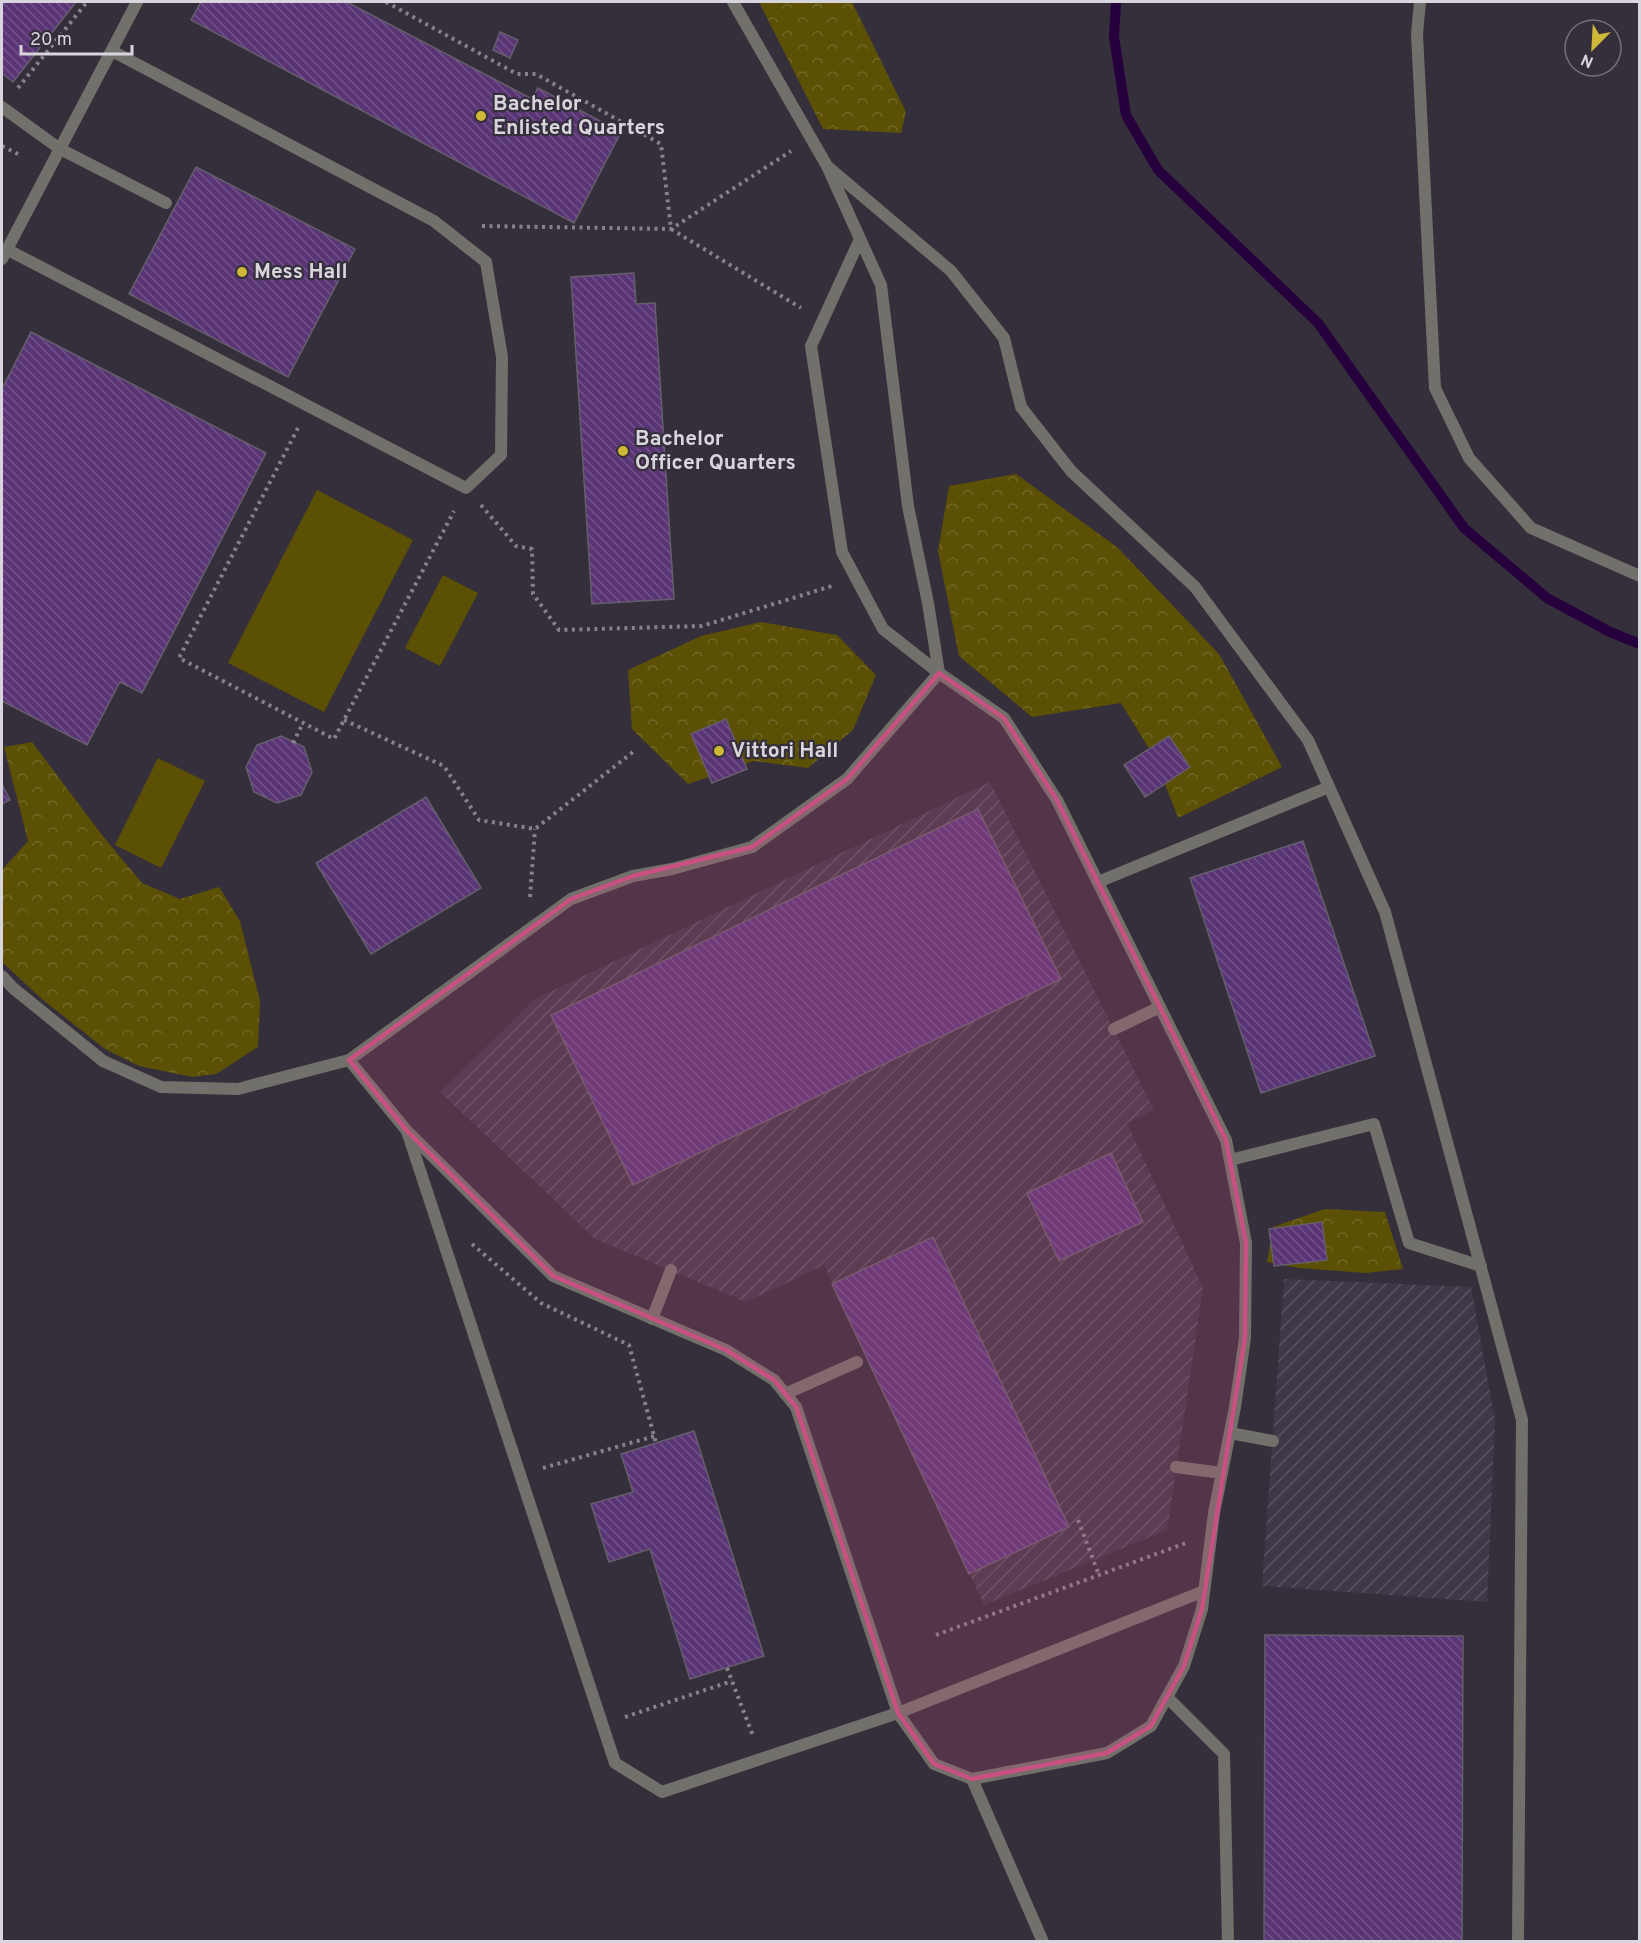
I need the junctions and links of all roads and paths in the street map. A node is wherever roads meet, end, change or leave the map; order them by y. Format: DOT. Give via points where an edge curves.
graph roads {
  1 [pos="87,2"];
  2 [pos="137,2"];
  3 [pos="386,2"];
  4 [pos="733,2"];
  5 [pos="1420,2"];
  6 [pos="112,51"];
  7 [pos="2,107"];
  8 [pos="811,137"];
  9 [pos="60,149"];
  10 [pos="827,166"];
  11 [pos="165,203"];
  12 [pos="440,226"];
  13 [pos="671,229"];
  14 [pos="860,238"];
  15 [pos="4,254"];
  16 [pos="823,321"];
  17 [pos="310,406"];
  18 [pos="466,488"];
  19 [pos="1640,576"];
  20 [pos="856,579"];
  21 [pos="939,673"];
  22 [pos="344,720"];
  23 [pos="303,723"];
  24 [pos="293,743"];
  25 [pos="633,752"];
  26 [pos="1329,787"];
  27 [pos="535,829"];
  28 [pos="1098,882"];
  29 [pos="527,930"];
  30 [pos="2,976"];
  31 [pos="1160,1007"];
  32 [pos="1113,1029"];
  33 [pos="349,1060"];
  34 [pos="407,1131"];
  35 [pos="1230,1160"];
  36 [pos="469,1241"];
  37 [pos="1481,1266"];
  38 [pos="671,1270"];
  39 [pos="652,1319"];
  40 [pos="857,1362"];
  41 [pos="785,1394"];
  42 [pos="1230,1433"];
  43 [pos="655,1436"];
  44 [pos="1273,1441"];
  45 [pos="657,1443"];
  46 [pos="1176,1467"];
  47 [pos="1222,1473"];
  48 [pos="520,1475"];
  49 [pos="1078,1520"];
  50 [pos="1211,1534"];
  51 [pos="1099,1575"];
  52 [pos="1204,1591"];
  53 [pos="936,1635"];
  54 [pos="727,1668"];
  55 [pos="732,1681"];
  56 [pos="1167,1697"];
  57 [pos="898,1713"];
  58 [pos="602,1724"];
  59 [pos="761,1759"];
  60 [pos="972,1779"];
  61 [pos="1043,1941"];
  62 [pos="1228,1941"];
  63 [pos="1518,1941"];
  1 -- 7 [label="path"];
  2 -- 6 [label="street"];
  3 -- 13 [label="path" via="517,74 536,74 661,144"];
  4 -- 8 [label="street"];
  5 -- 19 [label="street" via="1418,34 1435,388 1469,458 1531,528"];
  6 -- 9 [label="street"];
  6 -- 12 [label="street"];
  7 -- 9 [label="street"];
  8 -- 10 [label="street"];
  8 -- 13 [label="path"];
  9 -- 11 [label="street"];
  9 -- 15 [label="street"];
  10 -- 14 [label="street"];
  10 -- 26 [label="street" via="951,271 1004,338 1021,407 1071,471 1195,587 1308,740"];
  12 -- 13 [label="path"];
  12 -- 18 [label="street" via="486,262 502,357 501,455"];
  13 -- 16 [label="path"];
  14 -- 16 [label="street"];
  14 -- 21 [label="street" via="881,285 908,506"];
  15 -- 17 [label="street"];
  16 -- 20 [label="street" via="811,346 842,552"];
  17 -- 18 [label="street"];
  17 -- 23 [label="path" via="179,658"];
  18 -- 20 [label="path" via="516,546 532,549 533,594 559,630 702,626"];
  18 -- 22 [label="path"];
  20 -- 21 [label="street" via="883,629"];
  21 -- 28 [label="street" via="1004,718 1058,800"];
  21 -- 29 [label="street" via="847,779 752,847 633,876 571,898"];
  22 -- 23 [label="path" via="334,739"];
  22 -- 27 [label="path" via="444,766 479,820"];
  23 -- 24 [label="path"];
  25 -- 27 [label="path"];
  26 -- 28 [label="street"];
  26 -- 37 [label="street" via="1385,912"];
  27 -- 29 [label="path"];
  28 -- 31 [label="street"];
  29 -- 33 [label="street"];
  30 -- 33 [label="street" via="103,1061 161,1087 238,1089"];
  31 -- 32 [label="street"];
  31 -- 35 [label="street" via="1226,1140"];
  33 -- 34 [label="street"];
  34 -- 39 [label="street" via="553,1276"];
  34 -- 48 [label="street"];
  35 -- 37 [label="street" via="1374,1124 1409,1243"];
  35 -- 42 [label="street" via="1246,1255 1245,1338"];
  36 -- 43 [label="path" via="541,1303 629,1345"];
  37 -- 63 [label="street" via="1522,1420"];
  38 -- 39 [label="street"];
  39 -- 41 [label="street" via="726,1350 774,1380"];
  40 -- 41 [label="street"];
  41 -- 57 [label="street" via="796,1407"];
  42 -- 44 [label="street"];
  42 -- 47 [label="street"];
  43 -- 45 [label="path"];
  43 -- 48 [label="path"];
  46 -- 47 [label="street"];
  47 -- 50 [label="street"];
  48 -- 58 [label="street"];
  49 -- 51 [label="path"];
  50 -- 51 [label="path"];
  50 -- 52 [label="street"];
  51 -- 53 [label="path"];
  52 -- 56 [label="street" via="1184,1666"];
  52 -- 57 [label="street"];
  54 -- 55 [label="path"];
  55 -- 58 [label="path"];
  55 -- 59 [label="path"];
  56 -- 60 [label="street" via="1151,1726 1107,1753"];
  56 -- 62 [label="street" via="1224,1754"];
  57 -- 59 [label="street"];
  57 -- 60 [label="street" via="934,1764"];
  58 -- 59 [label="street" via="615,1763 662,1792"];
  60 -- 61 [label="street"];
}
